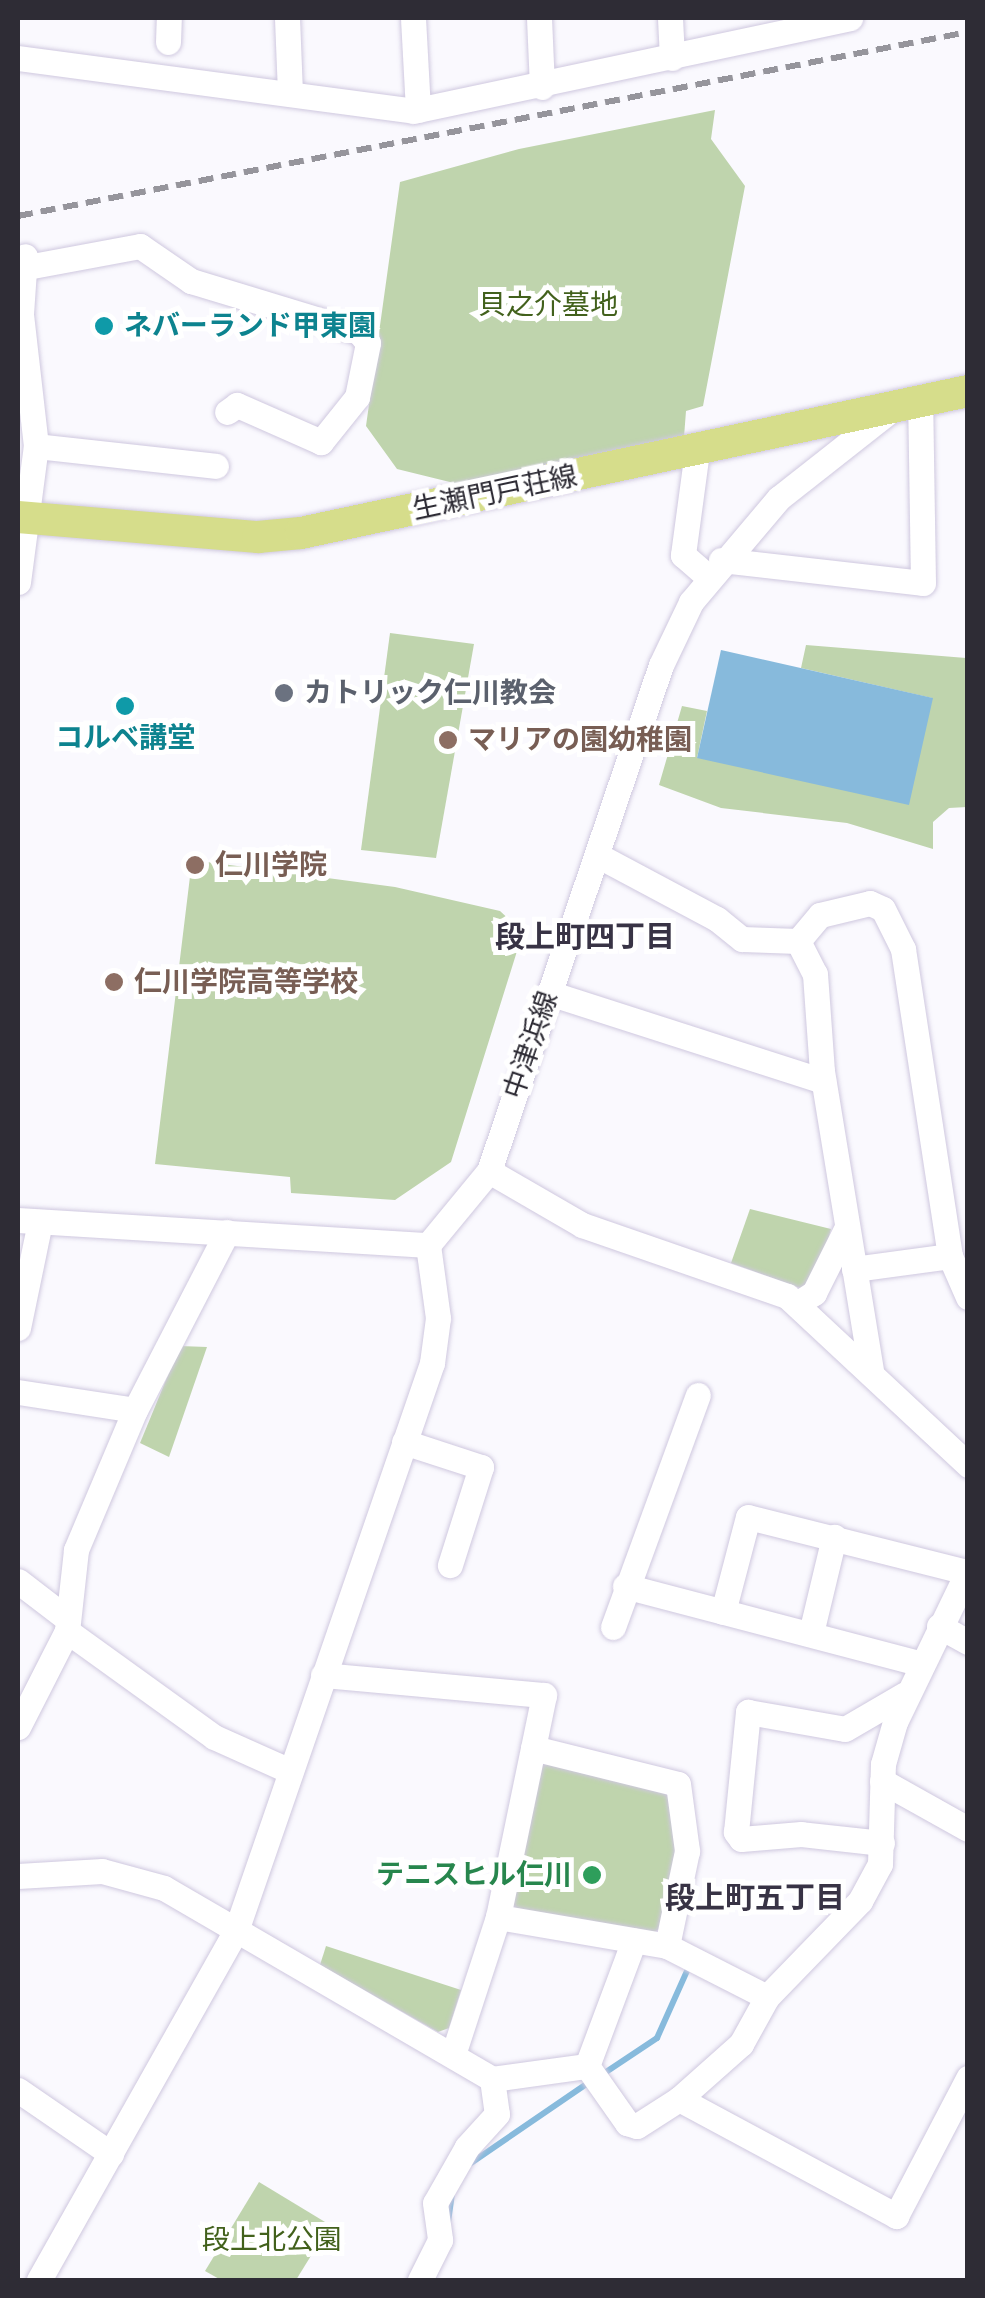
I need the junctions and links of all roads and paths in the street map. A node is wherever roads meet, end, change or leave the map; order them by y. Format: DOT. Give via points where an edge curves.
graph roads {
  1 [pos="287,18"];
  2 [pos="414,18"];
  3 [pos="539,18"];
  4 [pos="670,18"];
  5 [pos="850,18"];
  6 [pos="775,26"];
  7 [pos="18,58"];
  8 [pos="672,58"];
  9 [pos="542,88"];
  10 [pos="290,92"];
  11 [pos="418,110"];
  12 [pos="968,391"];
  13 [pos="909,401"];
  14 [pos="227,412"];
  15 [pos="812,424"];
  16 [pos="36,446"];
  17 [pos="841,449"];
  18 [pos="697,451"];
  19 [pos="216,466"];
  20 [pos="22,516"];
  21 [pos="714,568"];
  22 [pos="18,582"];
  23 [pos="597,855"];
  24 [pos="798,940"];
  25 [pos="549,993"];
  26 [pos="824,1080"];
  27 [pos="489,1171"];
  28 [pos="29,1221"];
  29 [pos="847,1227"];
  30 [pos="226,1232"];
  31 [pos="428,1245"];
  32 [pos="950,1256"];
  33 [pos="854,1269"];
  34 [pos="968,1297"];
  35 [pos="798,1302"];
  36 [pos="18,1328"];
  37 [pos="871,1370"];
  38 [pos="18,1392"];
  39 [pos="698,1395"];
  40 [pos="135,1410"];
  41 [pos="404,1442"];
  42 [pos="968,1464"];
  43 [pos="834,1537"];
  44 [pos="450,1565"];
  45 [pos="967,1572"];
  46 [pos="18,1581"];
  47 [pos="626,1586"];
  48 [pos="724,1612"];
  49 [pos="66,1625"];
  50 [pos="939,1626"];
  51 [pos="613,1628"];
  52 [pos="810,1633"];
  53 [pos="968,1642"];
  54 [pos="922,1664"];
  55 [pos="323,1675"];
  56 [pos="906,1694"];
  57 [pos="18,1727"];
  58 [pos="532,1748"];
  59 [pos="290,1771"];
  60 [pos="882,1781"];
  61 [pos="964,1820"];
  62 [pos="882,1843"];
  63 [pos="18,1876"];
  64 [pos="498,1918"];
  65 [pos="238,1928"];
  66 [pos="634,1940"];
  67 [pos="667,1946"];
  68 [pos="768,1998"];
  69 [pos="454,2052"];
  70 [pos="587,2066"];
  71 [pos="968,2078"];
  72 [pos="492,2080"];
  73 [pos="18,2090"];
  74 [pos="679,2099"];
  75 [pos="112,2154"];
  76 [pos="39,2280"];
  77 [pos="420,2280"];
  1 -- 10 [label="street"];
  2 -- 11 [label="street"];
  3 -- 9 [label="street"];
  4 -- 8 [label="street"];
  5 -- 6 [label="street"];
  6 -- 8 [label="street"];
  7 -- 10 [label="street"];
  8 -- 9 [label="street"];
  9 -- 11 [label="street"];
  10 -- 11 [label="street"];
  12 -- 13 [label="main road, 生瀬門戸荘線"];
  13 -- 15 [label="main road, 生瀬門戸荘線"];
  13 -- 17 [label="street, 中津浜線"];
  13 -- 21 [label="street" via="923,583"];
  14 -- 16 [label="street" via="237,405 322,442 356,396 368,343 359,332 191,281 140,246 26,262 21,314"];
  15 -- 17 [label="street" via="826,426"];
  15 -- 18 [label="main road, 生瀬門戸荘線"];
  16 -- 19 [label="street"];
  16 -- 20 [label="street"];
  17 -- 21 [label="street, 中津浜線" via="779,498"];
  18 -- 20 [label="main road, 生瀬門戸荘線" via="301,533 258,537"];
  18 -- 21 [label="street" via="683,556"];
  20 -- 22 [label="street"];
  21 -- 23 [label="street, 中津浜線" via="661,665"];
  23 -- 24 [label="street" via="742,939"];
  23 -- 25 [label="street, 中津浜線"];
  24 -- 26 [label="street" via="815,974"];
  24 -- 32 [label="street" via="820,915 870,904 883,909 896,935"];
  25 -- 26 [label="street"];
  25 -- 27 [label="street, 中津浜線"];
  26 -- 29 [label="street"];
  27 -- 31 [label="street, 中津浜線"];
  27 -- 35 [label="street" via="582,1225 757,1282"];
  28 -- 30 [label="street"];
  28 -- 36 [label="street"];
  29 -- 33 [label="street"];
  29 -- 35 [label="street" via="814,1293"];
  30 -- 31 [label="street"];
  30 -- 40 [label="street"];
  31 -- 41 [label="street" via="438,1318 432,1363"];
  32 -- 33 [label="street"];
  32 -- 34 [label="street"];
  33 -- 37 [label="street"];
  35 -- 37 [label="street"];
  37 -- 42 [label="street"];
  38 -- 40 [label="street"];
  39 -- 47 [label="street"];
  40 -- 49 [label="street" via="76,1550"];
  41 -- 44 [label="street" via="481,1468"];
  41 -- 55 [label="street"];
  43 -- 45 [label="street"];
  43 -- 48 [label="street" via="748,1517"];
  43 -- 52 [label="street"];
  45 -- 50 [label="street"];
  46 -- 49 [label="street"];
  47 -- 48 [label="street"];
  47 -- 51 [label="street"];
  48 -- 52 [label="street"];
  49 -- 57 [label="street"];
  49 -- 59 [label="street" via="200,1728"];
  50 -- 53 [label="street"];
  50 -- 54 [label="street"];
  52 -- 54 [label="street"];
  54 -- 56 [label="street"];
  55 -- 58 [label="street" via="544,1694"];
  55 -- 59 [label="street"];
  56 -- 60 [label="street"];
  56 -- 62 [label="street" via="845,1729 748,1712 736,1832 741,1839 801,1834"];
  58 -- 64 [label="street"];
  58 -- 67 [label="street" via="678,1784 687,1851"];
  59 -- 65 [label="street"];
  60 -- 61 [label="street"];
  60 -- 62 [label="street"];
  62 -- 68 [label="street" via="880,1864 860,1900"];
  63 -- 65 [label="street" via="102,1871 164,1888"];
  64 -- 66 [label="street"];
  64 -- 69 [label="street"];
  65 -- 69 [label="street" via="352,2000"];
  65 -- 75 [label="street"];
  66 -- 67 [label="street"];
  66 -- 70 [label="street"];
  67 -- 68 [label="street"];
  68 -- 74 [label="street" via="742,2044"];
  69 -- 72 [label="street"];
  70 -- 72 [label="street"];
  70 -- 74 [label="street" via="627,2122 637,2126"];
  71 -- 74 [label="street" via="896,2216"];
  72 -- 77 [label="street" via="497,2114 467,2147 435,2203 440,2240"];
  73 -- 75 [label="street"];
  75 -- 76 [label="street"];
}
